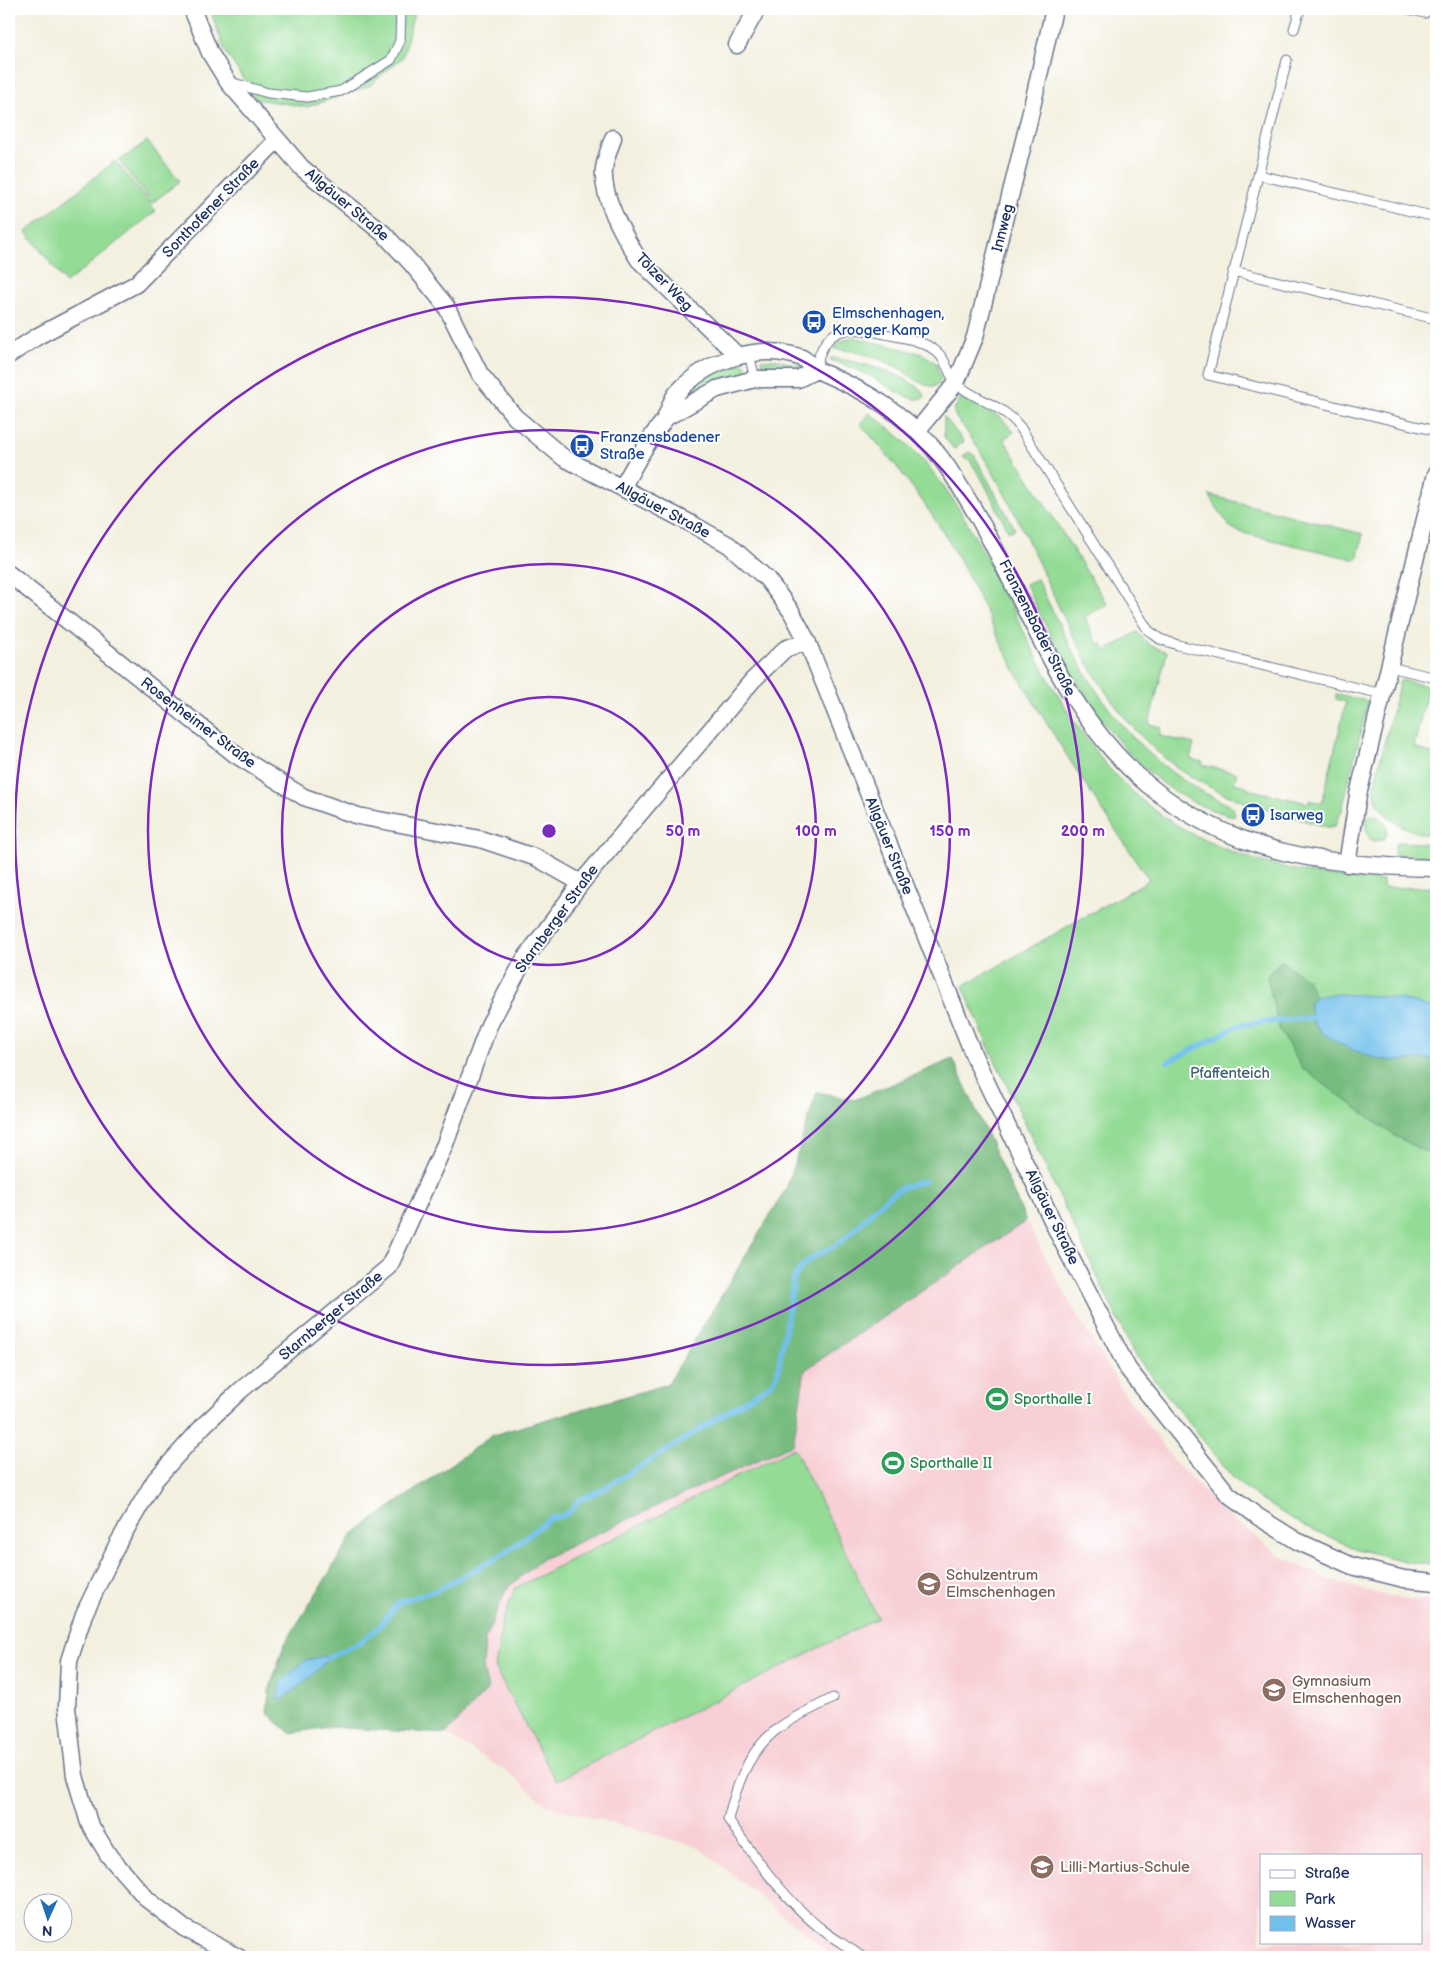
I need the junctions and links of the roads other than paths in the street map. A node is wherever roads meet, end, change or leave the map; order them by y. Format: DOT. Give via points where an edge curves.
graph roads {
  1 [pos="192,9"];
  2 [pos="401,9"];
  3 [pos="757,9"];
  4 [pos="1054,9"];
  5 [pos="1300,9"];
  6 [pos="1408,9"];
  7 [pos="1425,13"];
  8 [pos="1294,28"];
  9 [pos="737,46"];
  10 [pos="1287,60"];
  11 [pos="228,82"];
  12 [pos="613,138"];
  13 [pos="277,140"];
  14 [pos="1259,176"];
  15 [pos="1436,217"];
  16 [pos="1233,271"];
  17 [pos="1436,319"];
  18 [pos="9,355"];
  19 [pos="744,355"];
  20 [pos="816,370"];
  21 [pos="755,380"];
  22 [pos="956,383"];
  23 [pos="665,418"];
  24 [pos="917,431"];
  25 [pos="1436,431"];
  26 [pos="1436,474"];
  27 [pos="622,488"];
  28 [pos="9,574"];
  29 [pos="807,641"];
  30 [pos="1390,667"];
  31 [pos="1436,678"];
  32 [pos="1382,694"];
  33 [pos="1347,864"];
  34 [pos="1436,868"];
  35 [pos="581,883"];
  36 [pos="1436,1582"];
  37 [pos="833,1698"];
  38 [pos="238,1957"];
  39 [pos="862,1957"];
  1 -- 11 [label="street" via="210,53"];
  2 -- 11 [label="lane" via="400,41 391,60 341,91 307,97 268,93"];
  3 -- 9 [label="street"];
  4 -- 22 [label="street, Innweg" via="975,337"];
  5 -- 8 [label="lane"];
  6 -- 7 [label="lane"];
  10 -- 14 [label="lane"];
  11 -- 13 [label="street"];
  12 -- 19 [label="street, Tölzer Weg" via="604,168 604,189 638,260"];
  13 -- 18 [label="street, Sonthofener Straße" via="136,284"];
  13 -- 27 [label="street, Allgäuer Straße" via="302,168 384,234 411,263 446,306 480,374 514,418 564,458"];
  14 -- 15 [label="lane"];
  14 -- 16 [label="lane"];
  16 -- 17 [label="lane"];
  16 -- 25 [label="lane" via="1208,375"];
  19 -- 20 [label="street, Franzensbader Straße" via="776,353 804,359"];
  19 -- 21 [label="lane"];
  19 -- 23 [label="street, Franzensbader Straße" via="720,363 688,382 672,399"];
  20 -- 21 [label="street, Franzensbader Straße" via="798,379"];
  20 -- 22 [label="lane" via="820,351 838,331 864,329 926,345 944,359"];
  20 -- 24 [label="street, Franzensbader Straße" via="852,384"];
  21 -- 23 [label="street, Franzensbader Straße" via="717,389"];
  22 -- 24 [label="street, Innweg"];
  22 -- 32 [label="lane" via="1002,409 1020,427 1148,630 1160,639"];
  23 -- 27 [label="street, Franzensbader Straße"];
  24 -- 33 [label="street, Franzensbader Straße" via="952,473 972,507 997,550 1044,649 1076,703 1121,760 1170,802 1217,829 1284,854"];
  26 -- 30 [label="street"];
  27 -- 29 [label="street, Allgäuer Straße" via="729,545 767,579 791,611"];
  28 -- 35 [label="street, Rosenheimer Straße" via="236,755 304,797 358,816 480,839 537,858"];
  29 -- 35 [label="street, Starnberger Straße" via="785,650 752,680"];
  29 -- 36 [label="street, Allgäuer Straße" via="974,1056 1059,1235 1128,1369 1228,1494 1257,1516 1297,1541 1352,1566 1404,1579"];
  30 -- 31 [label="lane"];
  30 -- 32 [label="street"];
  32 -- 33 [label="street" via="1358,795"];
  33 -- 34 [label="street, Franzensbader Straße"];
  35 -- 38 [label="street, Starnberger Straße" via="524,960 489,1025 445,1144 389,1267 241,1390 204,1425 156,1480 118,1543 84,1614 69,1661 67,1708 75,1776 89,1824 109,1856 148,1900 184,1928"];
  37 -- 39 [label="lane" via="776,1729 752,1754 737,1784 728,1819 754,1857 798,1906 823,1930"];
}
